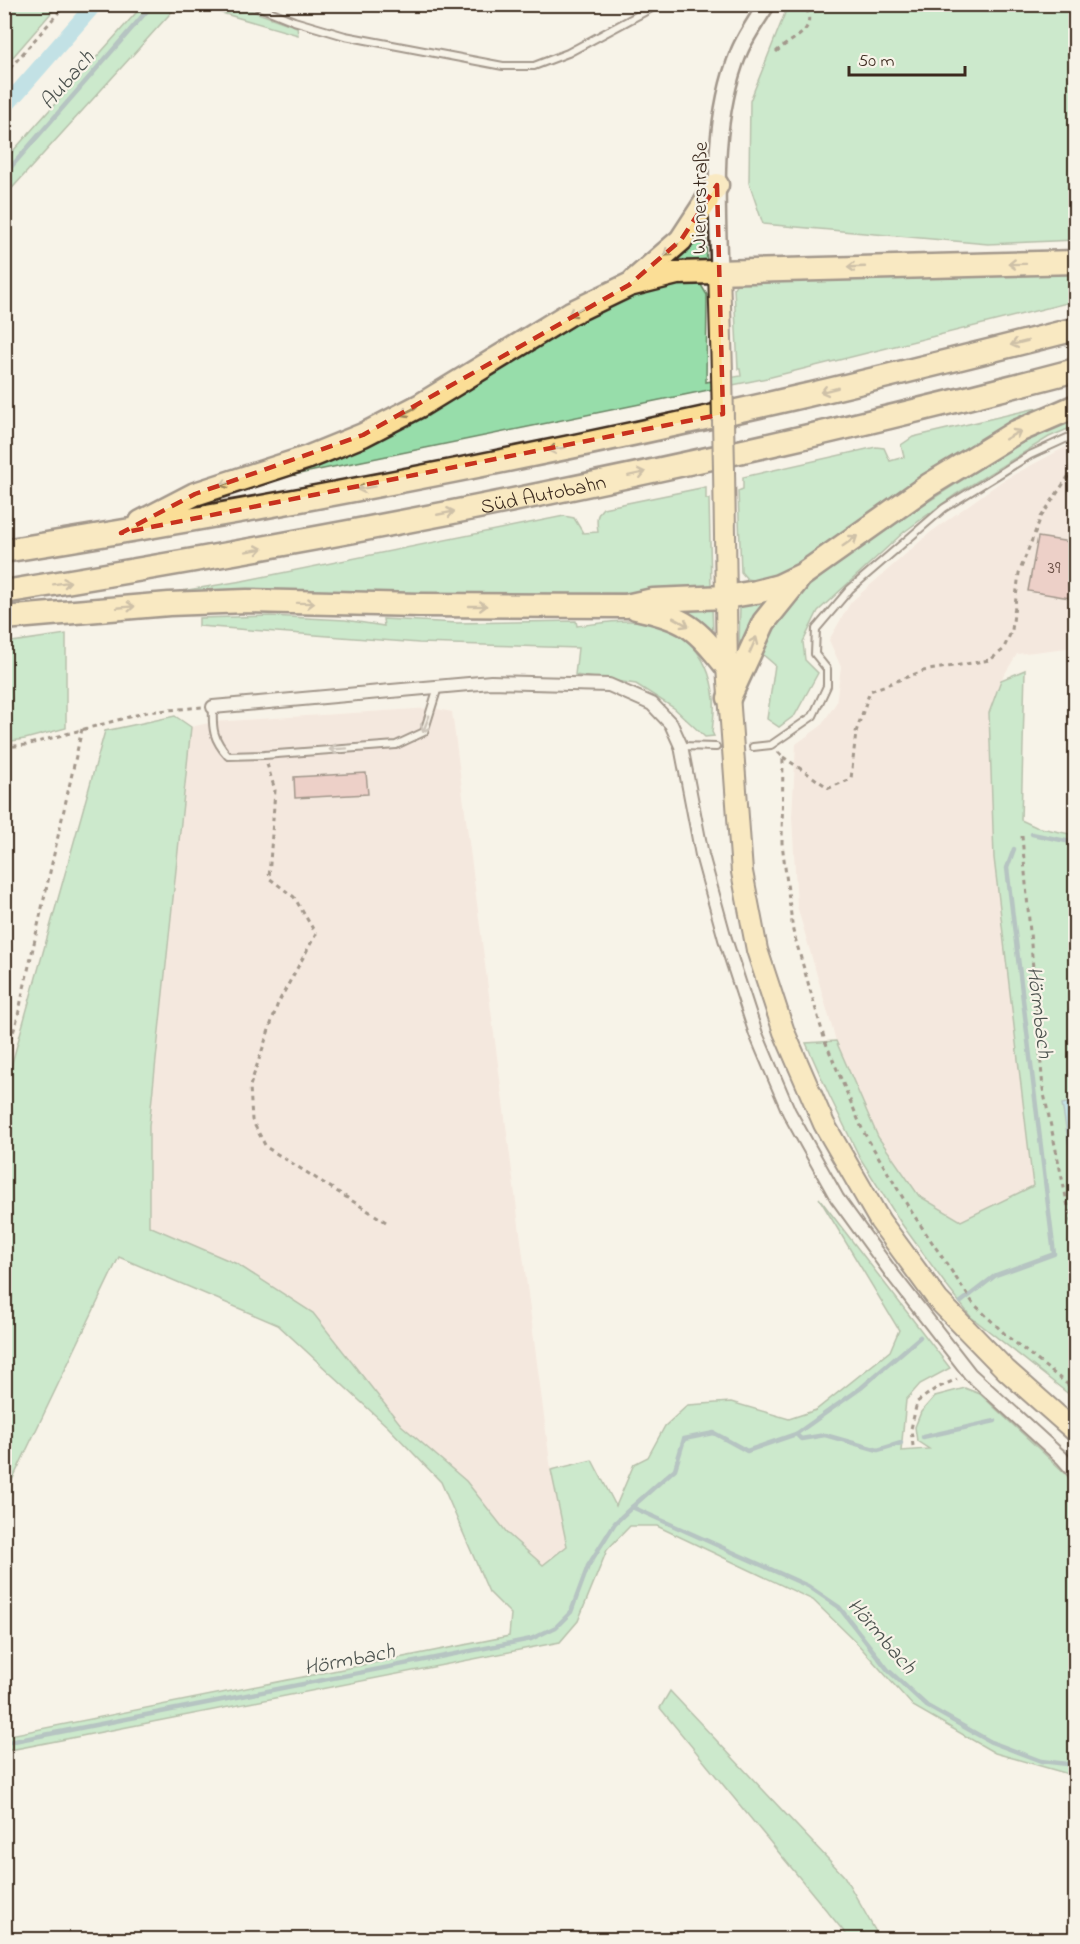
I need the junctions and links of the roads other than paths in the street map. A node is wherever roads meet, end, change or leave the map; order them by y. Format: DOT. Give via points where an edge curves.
graph roads {
  1 [pos="252,4"];
  2 [pos="659,4"];
  3 [pos="767,4"];
  4 [pos="717,185"];
  5 [pos="1076,262"];
  6 [pos="719,271"];
  7 [pos="629,285"];
  8 [pos="1076,329"];
  9 [pos="1076,370"];
  10 [pos="1076,406"];
  11 [pos="1076,434"];
  12 [pos="121,532"];
  13 [pos="4,551"];
  14 [pos="802,575"];
  15 [pos="4,592"];
  16 [pos="726,597"];
  17 [pos="626,606"];
  18 [pos="4,618"];
  19 [pos="727,667"];
  20 [pos="438,686"];
  21 [pos="729,698"];
  22 [pos="213,706"];
  23 [pos="681,746"];
  24 [pos="716,747"];
  25 [pos="753,747"];
  26 [pos="1076,1432"];
  27 [pos="1076,1474"];
  1 -- 2 [label="lane" via="345,36 503,66 534,66 568,53"];
  3 -- 4 [label="street, Wienerstraße" via="730,76"];
  4 -- 6 [label="street, Wienerstraße"];
  4 -- 7 [label="highway, one-way" via="681,240"];
  5 -- 6 [label="highway, one-way"];
  6 -- 7 [label="highway" via="677,273"];
  6 -- 16 [label="main road, bridge"];
  7 -- 12 [label="highway, one-way" via="572,313 421,405 363,435 195,494"];
  8 -- 12 [label="highway, Süd Autobahn, one-way" via="626,435"];
  15 -- 9 [label="highway, Süd Autobahn, one-way" via="360,530 643,473"];
  14 -- 10 [label="highway, one-way" via="929,485 1016,432"];
  11 -- 25 [label="lane" via="1030,455 944,508 850,589 816,629 815,654 827,669 826,686 813,716 771,745"];
  12 -- 13 [label="highway, Süd Autobahn"];
  14 -- 16 [label="highway" via="779,586"];
  21 -- 14 [label="highway, one-way" via="764,622"];
  16 -- 17 [label="highway" via="653,600"];
  16 -- 19 [label="main road"];
  18 -- 17 [label="highway, one-way" via="247,601"];
  17 -- 19 [label="highway, one-way" via="674,617 705,640"];
  19 -- 21 [label="main road"];
  20 -- 22 [label="street"];
  20 -- 22 [label="lane, one-way" via="424,732 396,745 228,756 217,743"];
  20 -- 23 [label="street" via="491,682 609,685 652,704 671,724"];
  21 -- 26 [label="main road" via="742,872 757,950 784,1032 824,1124 880,1221 938,1300 1005,1370"];
  23 -- 24 [label="lane"];
  23 -- 27 [label="street" via="702,855 725,939 756,1034 789,1112 837,1198 970,1374"];
}
